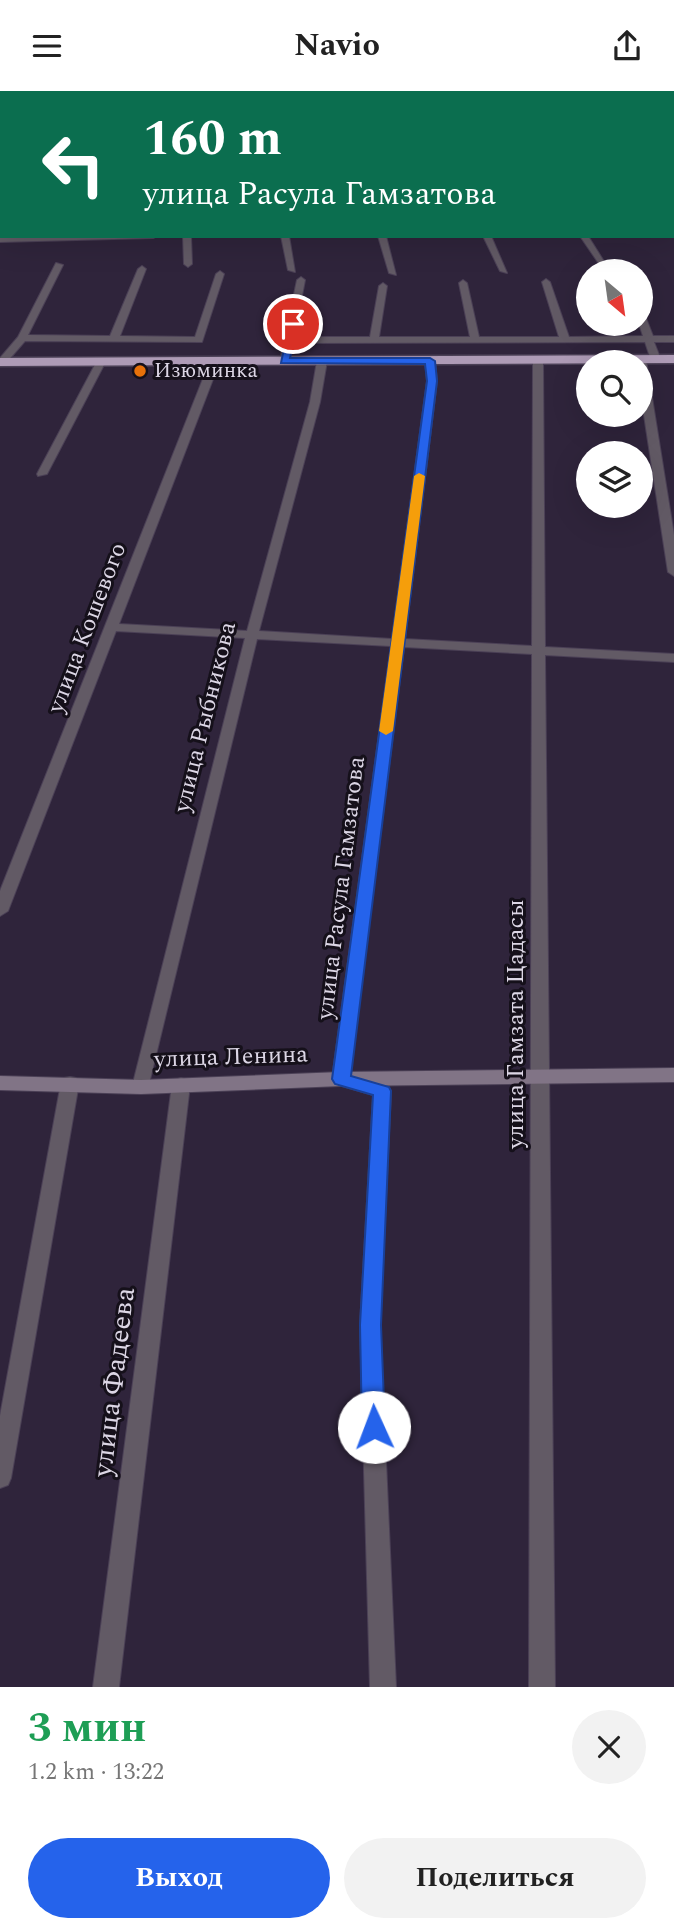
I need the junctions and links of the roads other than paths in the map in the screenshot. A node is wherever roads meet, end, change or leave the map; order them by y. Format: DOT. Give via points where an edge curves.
graph roads {
  1 [pos="187,238"];
  2 [pos="285,238"];
  3 [pos="383,238"];
  4 [pos="488,238"];
  5 [pos="585,238"];
  6 [pos="600,259"];
  7 [pos="188,264"];
  8 [pos="59,265"];
  9 [pos="142,269"];
  10 [pos="292,270"];
  11 [pos="504,271"];
  12 [pos="220,274"];
  13 [pos="393,274"];
  14 [pos="301,280"];
  15 [pos="546,282"];
  16 [pos="463,283"];
  17 [pos="383,286"];
  18 [pos="648,336"];
  19 [pos="22,338"];
  20 [pos="114,339"];
  21 [pos="289,339"];
  22 [pos="475,339"];
  23 [pos="674,339"];
  24 [pos="374,340"];
  25 [pos="565,340"];
  26 [pos="649,340"];
  27 [pos="653,359"];
  28 [pos="656,359"];
  29 [pos="674,359"];
  30 [pos="538,360"];
  31 [pos="576,360"];
  32 [pos="100,361"];
  33 [pos="215,361"];
  34 [pos="285,361"];
  35 [pos="322,361"];
  36 [pos="430,361"];
  37 [pos="1,362"];
  38 [pos="651,427"];
  39 [pos="42,474"];
  40 [pos="674,572"];
  41 [pos="112,627"];
  42 [pos="252,635"];
  43 [pos="398,642"];
  44 [pos="539,650"];
  45 [pos="674,658"];
  46 [pos="0,911"];
  47 [pos="674,1075"];
  48 [pos="541,1078"];
  49 [pos="341,1079"];
  50 [pos="0,1083"];
  51 [pos="70,1083"];
  52 [pos="181,1085"];
  53 [pos="141,1087"];
  54 [pos="0,1478"];
  55 [pos="106,1687"];
  56 [pos="383,1687"];
  57 [pos="542,1687"];
  1 -- 7 [label="street"];
  2 -- 10 [label="street"];
  3 -- 13 [label="street"];
  4 -- 11 [label="street"];
  5 -- 6 [label="street"];
  8 -- 19 [label="street"];
  9 -- 20 [label="street"];
  12 -- 20 [label="street" via="199,340"];
  14 -- 21 [label="street"];
  15 -- 25 [label="street"];
  16 -- 22 [label="street"];
  17 -- 24 [label="street"];
  18 -- 26 [label="street"];
  19 -- 20 [label="street"];
  19 -- 37 [label="street"];
  21 -- 24 [label="street"];
  21 -- 34 [label="street"];
  22 -- 24 [label="street"];
  22 -- 25 [label="street"];
  23 -- 26 [label="street"];
  25 -- 26 [label="street"];
  26 -- 28 [label="street"];
  27 -- 28 [label="highway"];
  28 -- 29 [label="highway"];
  30 -- 31 [label="highway"];
  30 -- 36 [label="highway"];
  30 -- 44 [label="street, улица Гамзата Цадасы"];
  32 -- 33 [label="highway"];
  32 -- 37 [label="highway"];
  32 -- 39 [label="street"];
  33 -- 34 [label="highway"];
  33 -- 41 [label="street, улица Кошевого"];
  34 -- 35 [label="highway"];
  35 -- 36 [label="highway"];
  35 -- 42 [label="street, улица Рыбникова" via="316,402"];
  36 -- 43 [label="street, улица Расула Гамзатова" via="432,381"];
  38 -- 40 [label="street"];
  41 -- 42 [label="street"];
  41 -- 46 [label="street, улица Кошевого"];
  42 -- 43 [label="street"];
  42 -- 53 [label="street, улица Рыбникова"];
  43 -- 44 [label="street"];
  43 -- 49 [label="street, улица Расула Гамзатова"];
  44 -- 45 [label="street"];
  44 -- 48 [label="street, улица Гамзата Цадасы"];
  47 -- 48 [label="street, улица Ленина"];
  48 -- 49 [label="street, улица Ленина"];
  48 -- 57 [label="street, улица Гамзата Цадасы"];
  49 -- 52 [label="street, улица Ленина"];
  49 -- 56 [label="street" via="382,1091 370,1325"];
  50 -- 51 [label="street, улица Ленина"];
  51 -- 53 [label="street, улица Ленина"];
  51 -- 54 [label="street"];
  52 -- 53 [label="street, улица Ленина"];
  52 -- 55 [label="street, улица Фадеева"];
}
